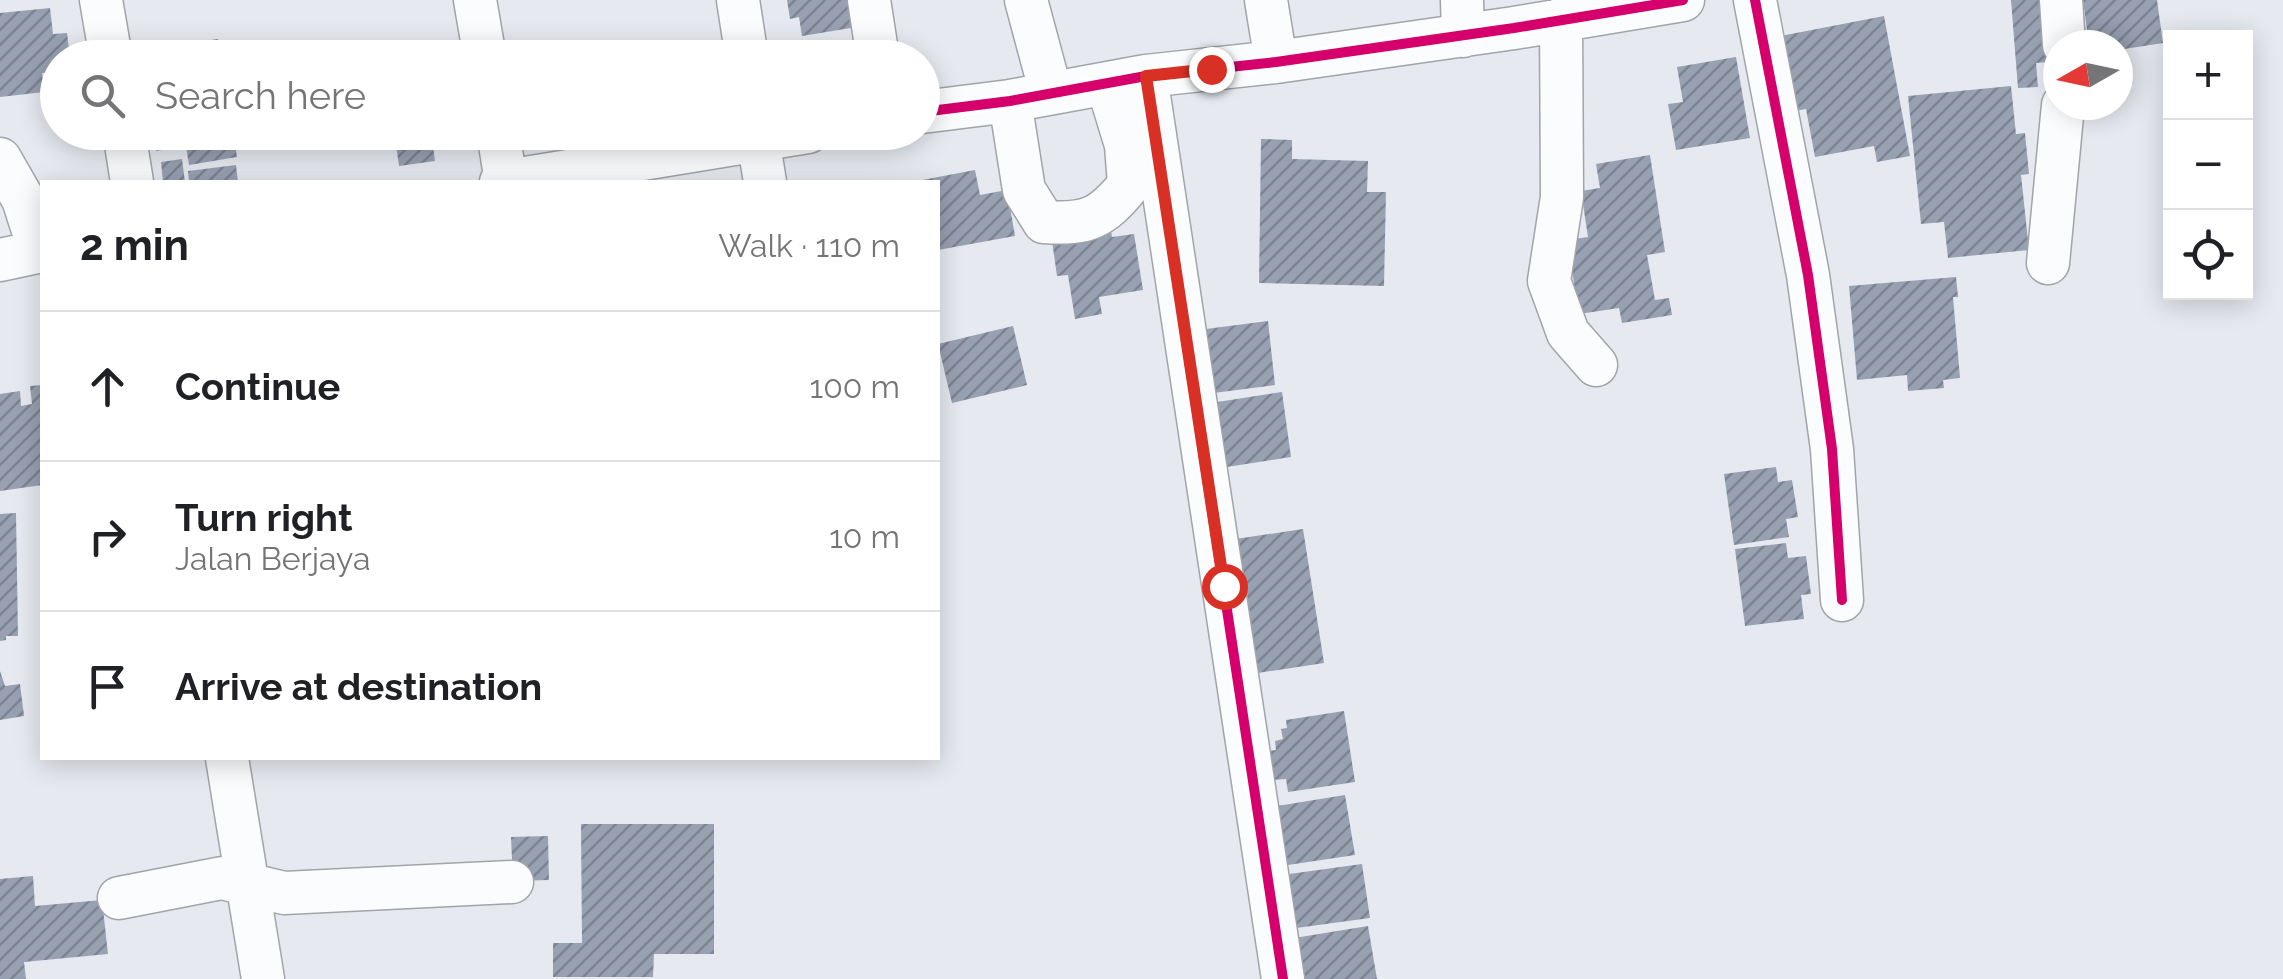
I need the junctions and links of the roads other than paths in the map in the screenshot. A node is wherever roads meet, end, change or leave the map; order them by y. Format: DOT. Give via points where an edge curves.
graph roads {
  1 [pos="101,0"];
  2 [pos="475,0"];
  3 [pos="738,0"];
  4 [pos="869,0"];
  5 [pos="1026,0"];
  6 [pos="1266,0"];
  7 [pos="1683,0"];
  8 [pos="1755,0"];
  9 [pos="2061,0"];
  10 [pos="1463,18"];
  11 [pos="1561,18"];
  12 [pos="2063,30"];
  13 [pos="108,40"];
  14 [pos="482,40"];
  15 [pos="744,40"];
  16 [pos="875,40"];
  17 [pos="1276,62"];
  18 [pos="1127,80"];
  19 [pos="1030,97"];
  20 [pos="940,110"];
  21 [pos="2062,120"];
  22 [pos="127,150"];
  23 [pos="500,150"];
  24 [pos="760,152"];
  25 [pos="0,159"];
  26 [pos="132,180"];
  27 [pos="504,180"];
  28 [pos="521,180"];
  29 [pos="28,254"];
  30 [pos="2048,263"];
  31 [pos="1596,365"];
  32 [pos="1842,600"];
  33 [pos="228,760"];
  34 [pos="512,882"];
  35 [pos="248,883"];
  36 [pos="119,898"];
  37 [pos="263,979"];
  38 [pos="1283,979"];
  1 -- 13 [label="street"];
  2 -- 14 [label="street"];
  3 -- 15 [label="street"];
  4 -- 16 [label="street"];
  5 -- 19 [label="street"];
  6 -- 17 [label="street"];
  7 -- 11 [label="street"];
  8 -- 32 [label="street" via="1808,275 1832,449"];
  9 -- 12 [label="street"];
  10 -- 11 [label="street"];
  10 -- 17 [label="street"];
  11 -- 31 [label="street" via="1562,196 1549,281 1568,332"];
  17 -- 18 [label="street"];
  18 -- 19 [label="street"];
  18 -- 19 [label="street" via="1130,184 1110,210 1080,220 1044,222 1024,190"];
  18 -- 38 [label="street"];
  19 -- 20 [label="street"];
  21 -- 30 [label="street"];
  22 -- 26 [label="street"];
  23 -- 27 [label="street"];
  24 -- 28 [label="street"];
  25 -- 29 [label="street" via="23,200"];
  33 -- 35 [label="street"];
  34 -- 35 [label="street" via="284,893"];
  35 -- 36 [label="street" via="222,878"];
  35 -- 37 [label="street"];
}
